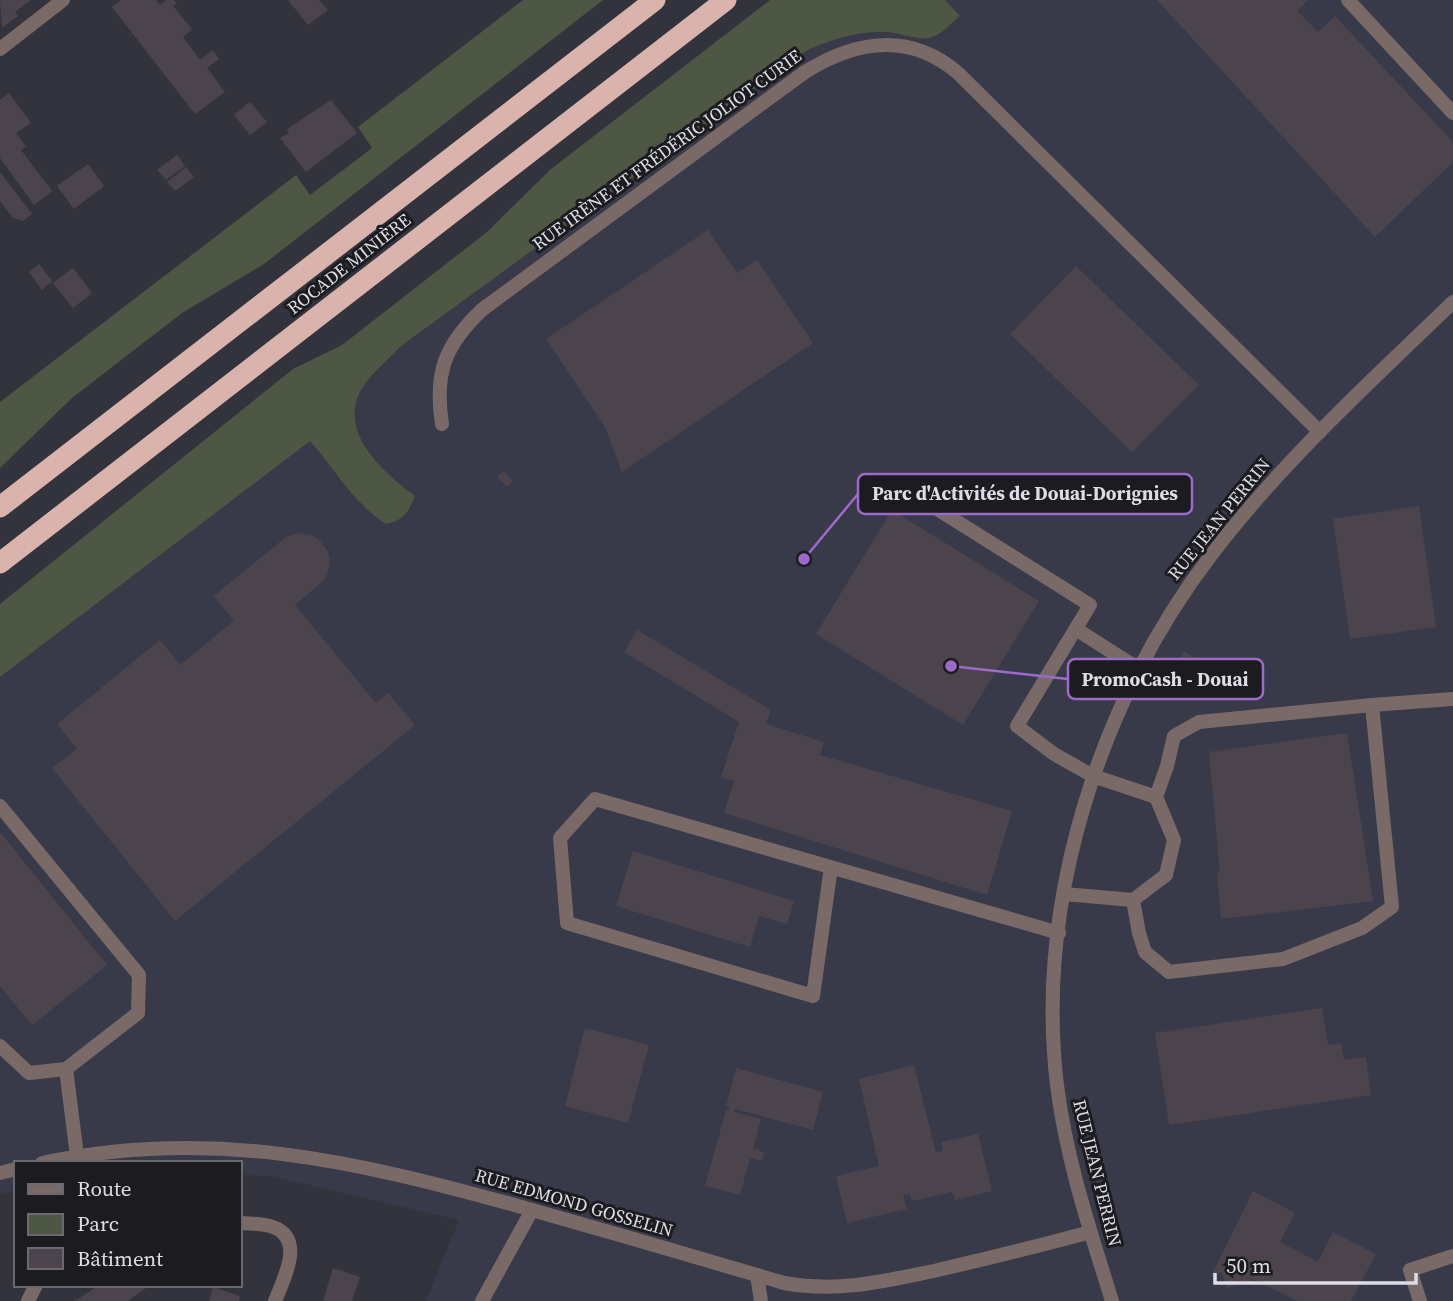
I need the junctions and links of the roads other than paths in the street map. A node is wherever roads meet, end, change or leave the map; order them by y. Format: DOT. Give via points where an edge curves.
graph roads {
  1 [pos="63,0"];
  2 [pos="655,0"];
  3 [pos="726,0"];
  4 [pos="1348,0"];
  5 [pos="0,49"];
  6 [pos="1453,113"];
  7 [pos="1453,302"];
  8 [pos="442,424"];
  9 [pos="1320,432"];
  10 [pos="894,482"];
  11 [pos="0,507"];
  12 [pos="0,563"];
  13 [pos="1076,629"];
  14 [pos="1140,670"];
  15 [pos="1453,699"];
  16 [pos="1372,705"];
  17 [pos="1093,776"];
  18 [pos="1156,797"];
  19 [pos="0,806"];
  20 [pos="831,867"];
  21 [pos="1064,894"];
  22 [pos="1133,900"];
  23 [pos="1059,933"];
  24 [pos="0,1046"];
  25 [pos="66,1069"];
  26 [pos="77,1156"];
  27 [pos="52,1161"];
  28 [pos="532,1210"];
  29 [pos="242,1223"];
  30 [pos="1090,1232"];
  31 [pos="1453,1256"];
  32 [pos="757,1275"];
  33 [pos="275,1301"];
  34 [pos="482,1301"];
  35 [pos="761,1301"];
  36 [pos="1112,1301"];
  37 [pos="1420,1301"];
  1 -- 5 [label="street"];
  2 -- 11 [label="highway, ROCADE MINIÈRE"];
  3 -- 12 [label="highway, ROCADE MINIÈRE"];
  4 -- 6 [label="street"];
  7 -- 9 [label="street, RUE JEAN PERRIN"];
  8 -- 9 [label="street, RUE IRÈNE ET FRÉDÉRIC JOLIOT CURIE" via="438,391 446,359 458,334 483,309 805,72 855,48 886,45 931,54 958,73"];
  9 -- 14 [label="street, RUE JEAN PERRIN" via="1212,554 1184,592"];
  10 -- 13 [label="street" via="1090,605"];
  13 -- 14 [label="street"];
  13 -- 17 [label="street" via="1017,726"];
  14 -- 17 [label="street, RUE JEAN PERRIN"];
  15 -- 16 [label="street"];
  16 -- 18 [label="street" via="1199,722 1174,736"];
  16 -- 22 [label="street" via="1392,907 1362,928 1283,960 1169,972 1146,952"];
  17 -- 18 [label="street"];
  17 -- 21 [label="street, RUE JEAN PERRIN"];
  18 -- 22 [label="street" via="1174,840 1166,875"];
  19 -- 25 [label="street" via="139,975 138,1013"];
  20 -- 20 [label="street" via="594,799 559,838 567,923 813,996"];
  20 -- 23 [label="street"];
  21 -- 22 [label="street"];
  21 -- 23 [label="street, RUE JEAN PERRIN"];
  23 -- 30 [label="street, RUE JEAN PERRIN" via="1054,1017 1057,1084"];
  24 -- 25 [label="street" via="29,1073"];
  25 -- 26 [label="street"];
  26 -- 27 [label="street, RUE EDMOND GOSSELIN"];
  26 -- 28 [label="street, RUE EDMOND GOSSELIN" via="202,1147 287,1154 361,1166"];
  28 -- 32 [label="street, RUE EDMOND GOSSELIN"];
  28 -- 34 [label="street"];
  29 -- 33 [label="street" via="279,1230 289,1244 290,1261"];
  30 -- 32 [label="street, RUE EDMOND GOSSELIN" via="979,1261 849,1287 807,1287"];
  30 -- 36 [label="street, RUE JEAN PERRIN"];
  31 -- 37 [label="street" via="1410,1270"];
  32 -- 35 [label="street"];
}
